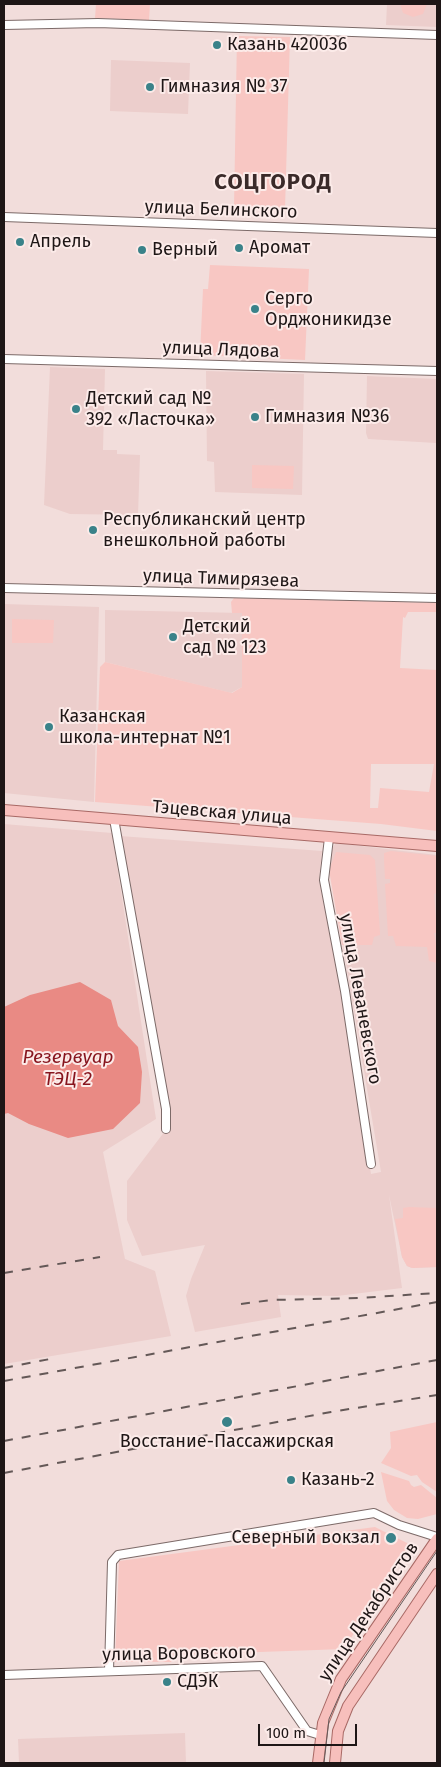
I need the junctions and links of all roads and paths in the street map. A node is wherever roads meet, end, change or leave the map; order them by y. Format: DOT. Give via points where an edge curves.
graph roads {
  1 [pos="4,25"];
  2 [pos="437,35"];
  3 [pos="4,217"];
  4 [pos="437,234"];
  5 [pos="4,359"];
  6 [pos="437,371"];
  7 [pos="4,588"];
  8 [pos="437,598"];
  9 [pos="4,810"];
  10 [pos="114,820"];
  11 [pos="329,838"];
  12 [pos="437,846"];
  13 [pos="166,1129"];
  14 [pos="371,1164"];
  15 [pos="437,1538"];
  16 [pos="437,1574"];
  17 [pos="109,1671"];
  18 [pos="4,1675"];
  19 [pos="320,1735"];
  20 [pos="318,1763"];
  21 [pos="335,1763"];
  1 -- 2 [label="street" via="98,23"];
  3 -- 4 [label="street, улица Белинского"];
  5 -- 6 [label="street, улица Лядова"];
  7 -- 8 [label="street, улица Тимирязева"];
  9 -- 10 [label="main road, Тэцевская улица"];
  10 -- 11 [label="main road, Тэцевская улица"];
  10 -- 13 [label="street" via="166,1109"];
  11 -- 12 [label="main road, Тэцевская улица"];
  11 -- 14 [label="street, улица Леваневского" via="324,880 345,991"];
  15 -- 17 [label="street" via="374,1513 118,1555 112,1562"];
  15 -- 19 [label="main road, улица Декабристов" via="341,1679"];
  16 -- 21 [label="main road, улица Декабристов" via="348,1706 338,1731"];
  17 -- 18 [label="street, улица Воровского"];
  17 -- 19 [label="street, улица Воровского" via="262,1666 307,1731"];
  19 -- 20 [label="main road, улица Декабристов"];
}
